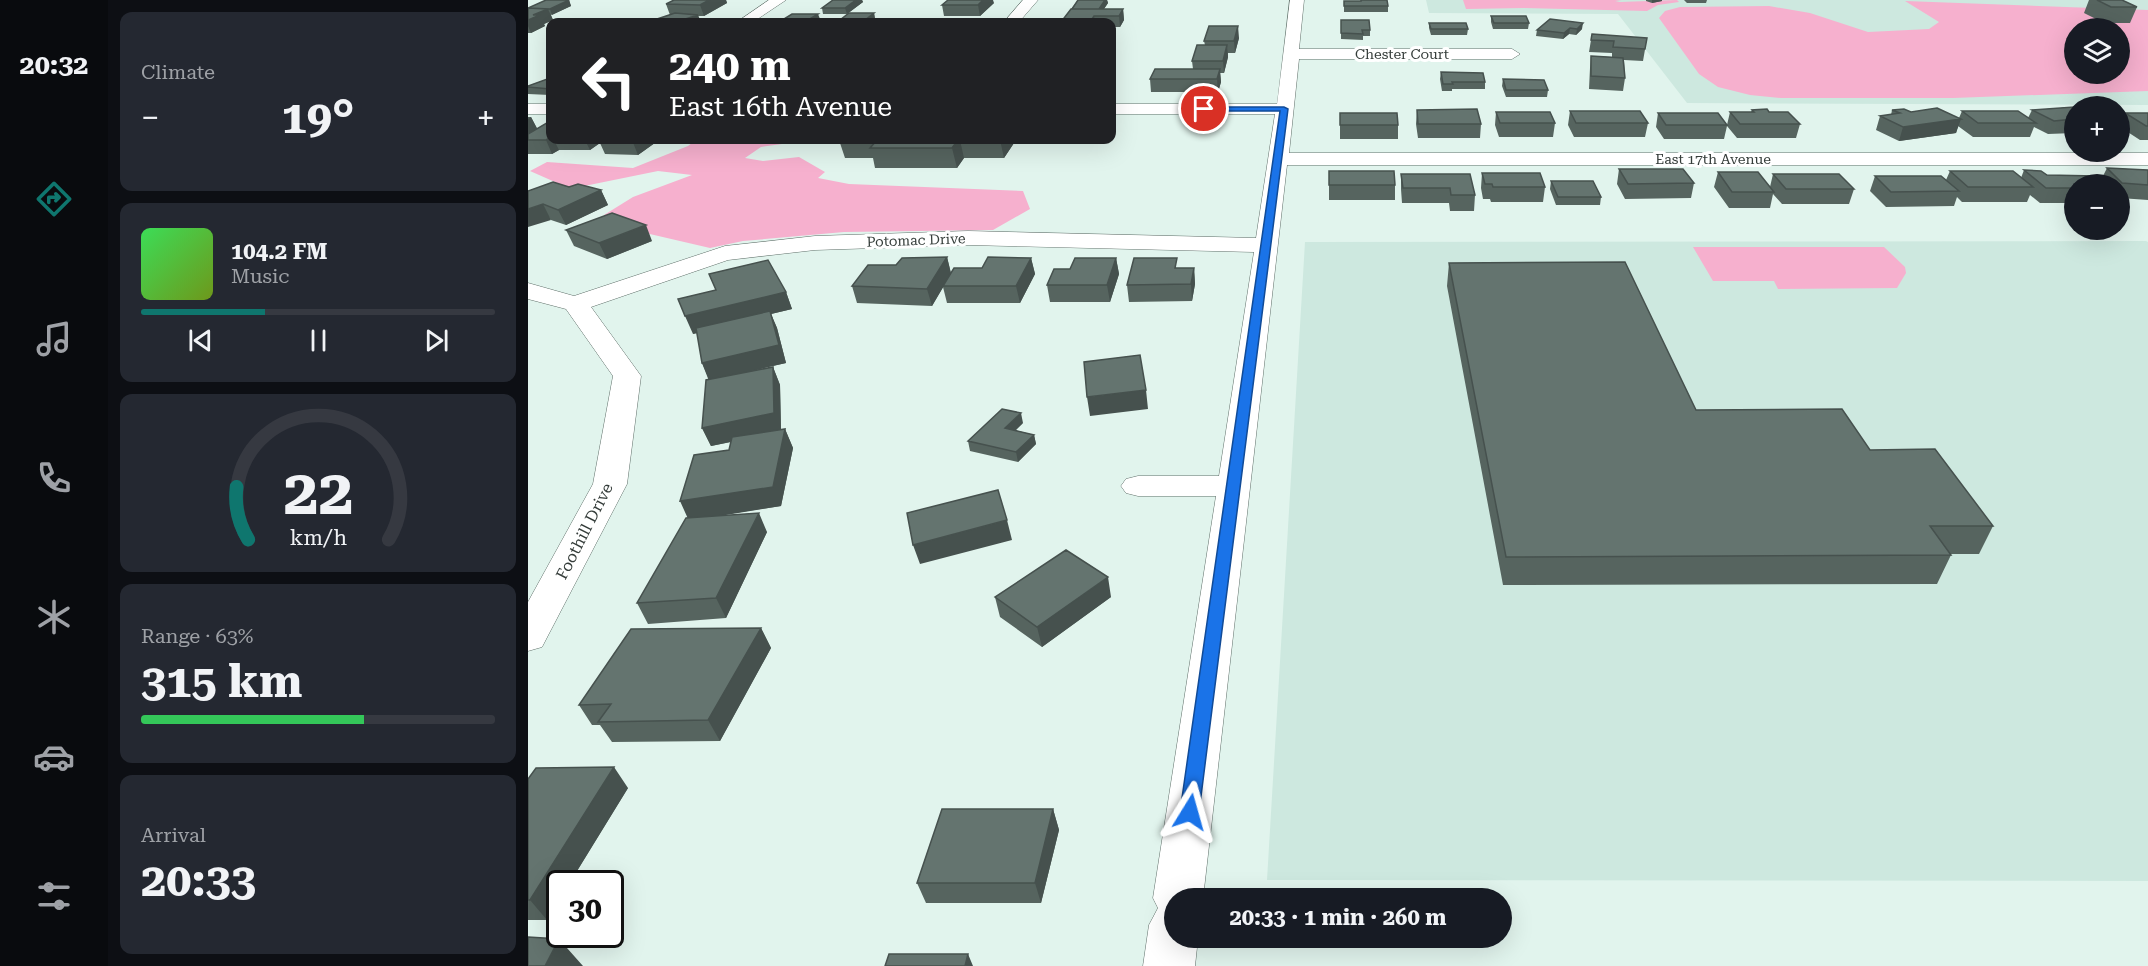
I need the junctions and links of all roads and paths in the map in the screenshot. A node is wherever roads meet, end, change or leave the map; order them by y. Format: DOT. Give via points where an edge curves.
graph roads {
  1 [pos="779,0"];
  2 [pos="1031,0"];
  3 [pos="1297,0"];
  4 [pos="750,18"];
  5 [pos="1015,18"];
  6 [pos="1292,54"];
  7 [pos="1512,54"];
  8 [pos="528,109"];
  9 [pos="546,109"];
  10 [pos="1116,109"];
  11 [pos="1284,109"];
  12 [pos="1278,159"];
  13 [pos="2148,159"];
  14 [pos="1266,245"];
  15 [pos="528,291"];
  16 [pos="575,304"];
  17 [pos="1138,486"];
  18 [pos="1234,486"];
  19 [pos="528,637"];
  20 [pos="1179,888"];
  21 [pos="1171,948"];
  22 [pos="1169,966"];
  1 -- 4 [label="street"];
  2 -- 5 [label="street"];
  3 -- 6 [label="street"];
  6 -- 7 [label="street, Chester Court"];
  6 -- 11 [label="street"];
  8 -- 9 [label="street"];
  10 -- 11 [label="street"];
  11 -- 12 [label="street"];
  12 -- 13 [label="street, East 17th Avenue"];
  12 -- 14 [label="street"];
  14 -- 16 [label="street, Potomac Drive" via="968,238 815,243 725,253"];
  14 -- 18 [label="street"];
  15 -- 16 [label="street"];
  16 -- 19 [label="street, Foothill Drive" via="627,376 610,484"];
  17 -- 18 [label="street"];
  18 -- 20 [label="street"];
  21 -- 22 [label="street"];
}
